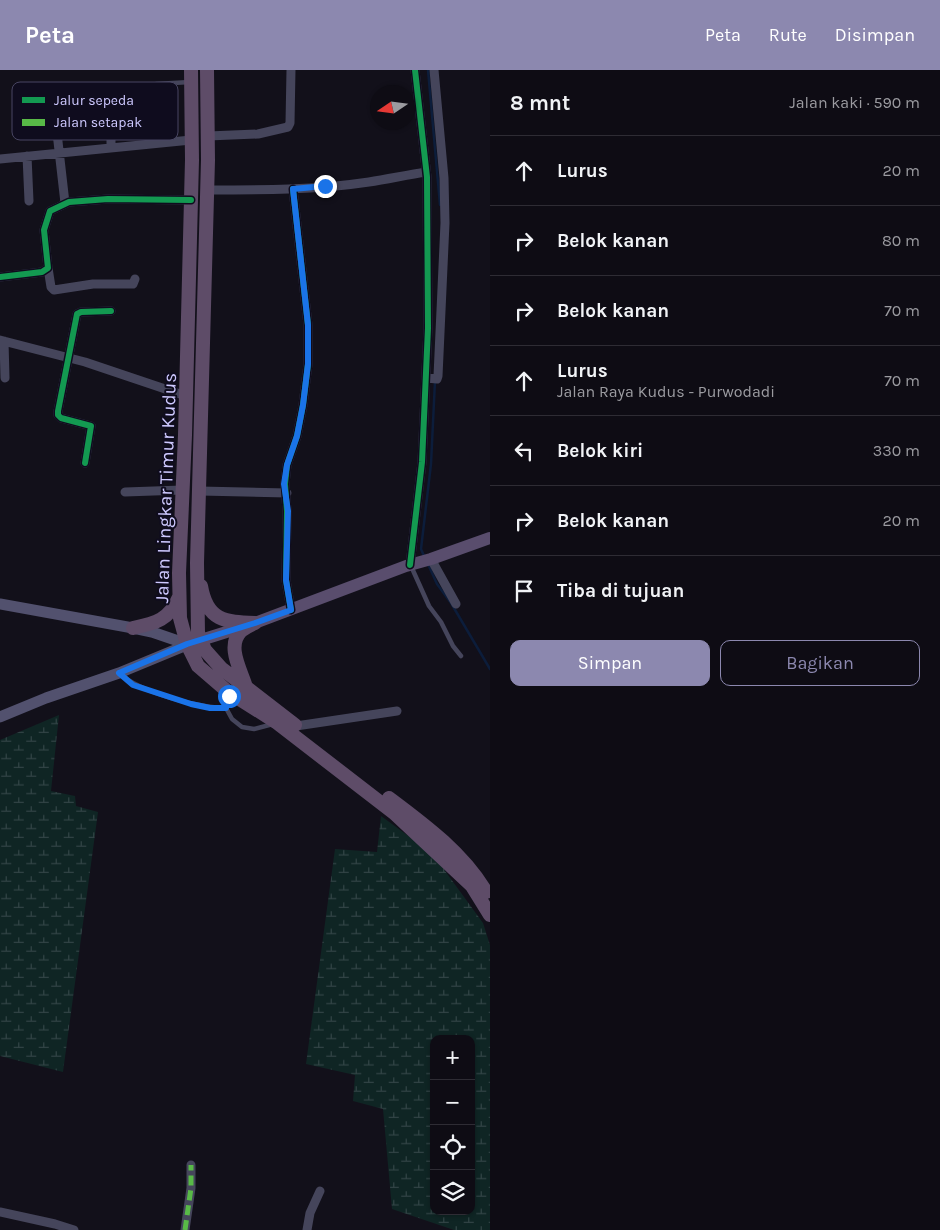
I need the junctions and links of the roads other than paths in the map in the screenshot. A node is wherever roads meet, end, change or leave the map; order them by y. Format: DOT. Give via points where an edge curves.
graph roads {
  1 [pos="207,70"];
  2 [pos="291,70"];
  3 [pos="415,70"];
  4 [pos="434,70"];
  5 [pos="191,76"];
  6 [pos="165,82"];
  7 [pos="208,136"];
  8 [pos="58,140"];
  9 [pos="111,140"];
  10 [pos="192,140"];
  11 [pos="111,148"];
  12 [pos="60,153"];
  13 [pos="27,156"];
  14 [pos="0,159"];
  15 [pos="426,172"];
  16 [pos="293,189"];
  17 [pos="207,190"];
  18 [pos="191,200"];
  19 [pos="29,201"];
  20 [pos="65,204"];
  21 [pos="48,268"];
  22 [pos="0,277"];
  23 [pos="136,278"];
  24 [pos="111,311"];
  25 [pos="2,340"];
  26 [pos="69,358"];
  27 [pos="5,378"];
  28 [pos="430,379"];
  29 [pos="186,396"];
  30 [pos="85,463"];
  31 [pos="182,490"];
  32 [pos="200,490"];
  33 [pos="125,492"];
  34 [pos="287,493"];
  35 [pos="490,538"];
  36 [pos="431,559"];
  37 [pos="197,563"];
  38 [pos="413,564"];
  39 [pos="179,597"];
  40 [pos="0,604"];
  41 [pos="456,604"];
  42 [pos="291,610"];
  43 [pos="255,623"];
  44 [pos="133,628"];
  45 [pos="201,640"];
  46 [pos="187,644"];
  47 [pos="461,656"];
  48 [pos="120,674"];
  49 [pos="246,687"];
  50 [pos="227,691"];
  51 [pos="226,708"];
  52 [pos="397,711"];
  53 [pos="0,717"];
  54 [pos="276,722"];
  55 [pos="296,726"];
  56 [pos="490,898"];
  57 [pos="490,915"];
  58 [pos="190,1165"];
  59 [pos="320,1191"];
  60 [pos="0,1212"];
  61 [pos="74,1230"];
  62 [pos="184,1230"];
  63 [pos="307,1230"];
  1 -- 7 [label="highway, Jalan Lingkar Timur Kudus"];
  2 -- 7 [label="street" via="288,127 258,134"];
  3 -- 15 [label="street"];
  4 -- 28 [label="street" via="446,223 438,376"];
  5 -- 6 [label="lane"];
  5 -- 10 [label="highway, Jalan Lingkar Timur Kudus"];
  7 -- 17 [label="highway, Jalan Lingkar Timur Kudus"];
  8 -- 12 [label="street"];
  9 -- 11 [label="street"];
  10 -- 11 [label="street"];
  10 -- 18 [label="highway, Jalan Lingkar Timur Kudus"];
  11 -- 12 [label="street"];
  12 -- 13 [label="street"];
  12 -- 20 [label="street"];
  13 -- 14 [label="street"];
  13 -- 19 [label="street"];
  15 -- 16 [label="street" via="368,182"];
  15 -- 28 [label="street"];
  16 -- 17 [label="street"];
  16 -- 34 [label="street" via="307,315 308,364 297,436 287,465 284,484"];
  17 -- 32 [label="highway, Jalan Lingkar Timur Kudus"];
  18 -- 20 [label="street" via="108,199"];
  18 -- 29 [label="highway, Jalan Lingkar Timur Kudus"];
  20 -- 21 [label="street" via="50,211 46,220"];
  21 -- 22 [label="street" via="42,272"];
  21 -- 23 [label="street" via="54,290 93,284 133,284"];
  24 -- 26 [label="street" via="77,314"];
  25 -- 26 [label="street"];
  25 -- 27 [label="street"];
  26 -- 29 [label="street"];
  26 -- 30 [label="street" via="57,413 61,418 91,426"];
  28 -- 38 [label="street"];
  29 -- 31 [label="highway, Jalan Lingkar Timur Kudus"];
  31 -- 33 [label="street"];
  31 -- 39 [label="highway, Jalan Lingkar Timur Kudus"];
  32 -- 34 [label="street"];
  32 -- 37 [label="highway, Jalan Lingkar Timur Kudus"];
  34 -- 42 [label="street" via="286,580"];
  35 -- 36 [label="main road"];
  36 -- 38 [label="main road"];
  36 -- 41 [label="street"];
  37 -- 43 [label="highway" via="207,605 216,616 228,622"];
  37 -- 45 [label="highway, Jalan Lingkar Timur Kudus" via="197,615"];
  38 -- 42 [label="main road"];
  38 -- 47 [label="lane" via="429,606"];
  39 -- 44 [label="highway" via="166,616"];
  39 -- 46 [label="highway, Jalan Lingkar Timur Kudus" via="180,618"];
  40 -- 44 [label="main road"];
  42 -- 43 [label="main road"];
  43 -- 45 [label="main road"];
  43 -- 49 [label="highway" via="236,638 234,649"];
  44 -- 46 [label="main road"];
  45 -- 46 [label="main road"];
  45 -- 49 [label="highway, Jalan Lingkar Timur Kudus" via="205,650 221,668"];
  46 -- 48 [label="main road"];
  46 -- 50 [label="highway, Jalan Lingkar Timur Kudus" via="198,666"];
  48 -- 51 [label="lane" via="133,685 191,704"];
  48 -- 53 [label="main road"];
  49 -- 55 [label="highway, Jalan Lingkar Timur Kudus"];
  50 -- 51 [label="lane"];
  50 -- 54 [label="highway, Jalan Lingkar Timur Kudus"];
  51 -- 54 [label="lane" via="242,727 254,729"];
  52 -- 55 [label="street"];
  54 -- 57 [label="highway, Jalan Lingkar Timur Kudus" via="394,814 472,886"];
  55 -- 56 [label="highway, Jalan Lingkar Timur Kudus" via="458,855"];
  58 -- 62 [label="street" via="191,1188"];
  59 -- 63 [label="street" via="310,1213"];
  60 -- 61 [label="street"];
}
